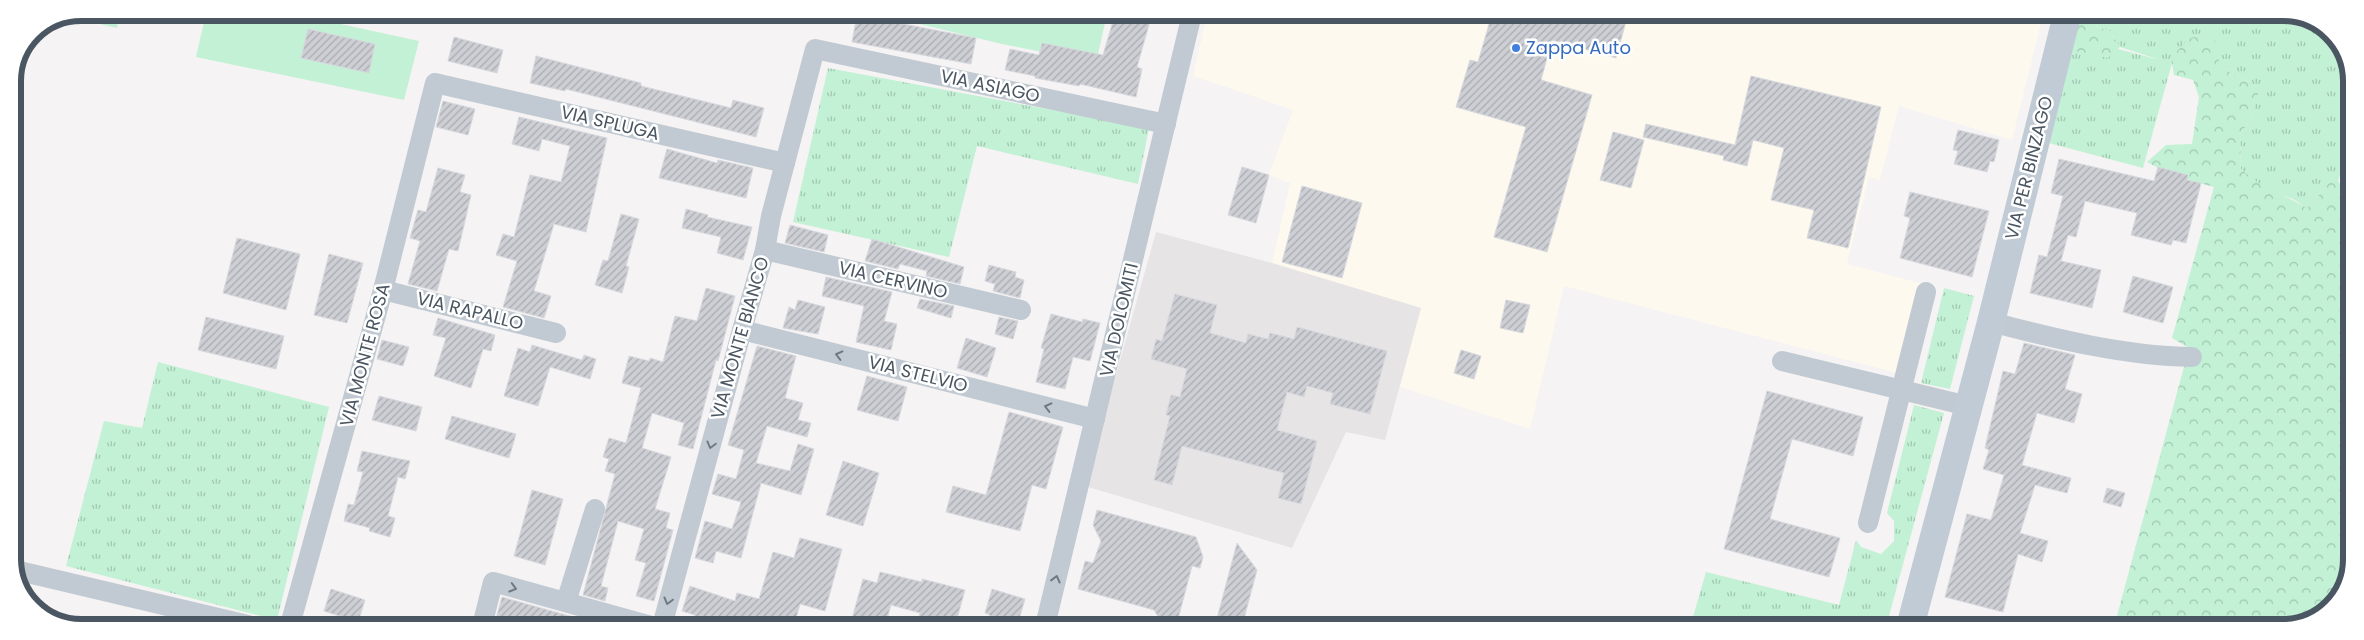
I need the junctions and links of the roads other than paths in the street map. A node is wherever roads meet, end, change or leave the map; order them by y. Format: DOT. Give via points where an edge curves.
graph roads {
  1 [pos="1190,21"];
  2 [pos="2066,21"];
  3 [pos="815,49"];
  4 [pos="435,83"];
  5 [pos="1166,124"];
  6 [pos="785,163"];
  7 [pos="766,250"];
  8 [pos="383,290"];
  9 [pos="1926,292"];
  10 [pos="1021,310"];
  11 [pos="1991,322"];
  12 [pos="742,330"];
  13 [pos="556,333"];
  14 [pos="2192,357"];
  15 [pos="1782,361"];
  16 [pos="1901,390"];
  17 [pos="1968,406"];
  18 [pos="1095,419"];
  19 [pos="595,510"];
  20 [pos="1868,524"];
  21 [pos="23,572"];
  22 [pos="566,602"];
  23 [pos="223,619"];
  24 [pos="292,619"];
  25 [pos="484,619"];
  26 [pos="626,619"];
  27 [pos="664,619"];
  28 [pos="1047,619"];
  29 [pos="1912,619"];
  1 -- 5 [label="street, VIA DOLOMITI"];
  2 -- 11 [label="main road, VIA PER BINZAGO"];
  3 -- 5 [label="street, VIA ASIAGO"];
  3 -- 6 [label="street, VIA MONTE BIANCO"];
  4 -- 6 [label="street, VIA SPLUGA"];
  4 -- 8 [label="street, VIA MONTE ROSA"];
  5 -- 18 [label="street, VIA DOLOMITI"];
  6 -- 7 [label="street, VIA MONTE BIANCO"];
  7 -- 10 [label="street, VIA CERVINO"];
  7 -- 12 [label="street, VIA MONTE BIANCO"];
  8 -- 13 [label="street, VIA RAPALLO"];
  8 -- 24 [label="street, VIA MONTE ROSA"];
  9 -- 16 [label="street"];
  11 -- 14 [label="street" via="2066,340 2168,357"];
  11 -- 17 [label="main road, VIA PER BINZAGO"];
  18 -- 12 [label="street, VIA STELVIO, one-way"];
  12 -- 27 [label="street, VIA MONTE BIANCO, one-way"];
  15 -- 16 [label="street"];
  16 -- 17 [label="street"];
  16 -- 20 [label="street"];
  17 -- 29 [label="main road, VIA PER BINZAGO"];
  28 -- 18 [label="street, VIA DOLOMITI, one-way"];
  19 -- 22 [label="street"];
  21 -- 23 [label="street"];
  25 -- 22 [label="street, one-way" via="493,582"];
  22 -- 26 [label="street"];
}
